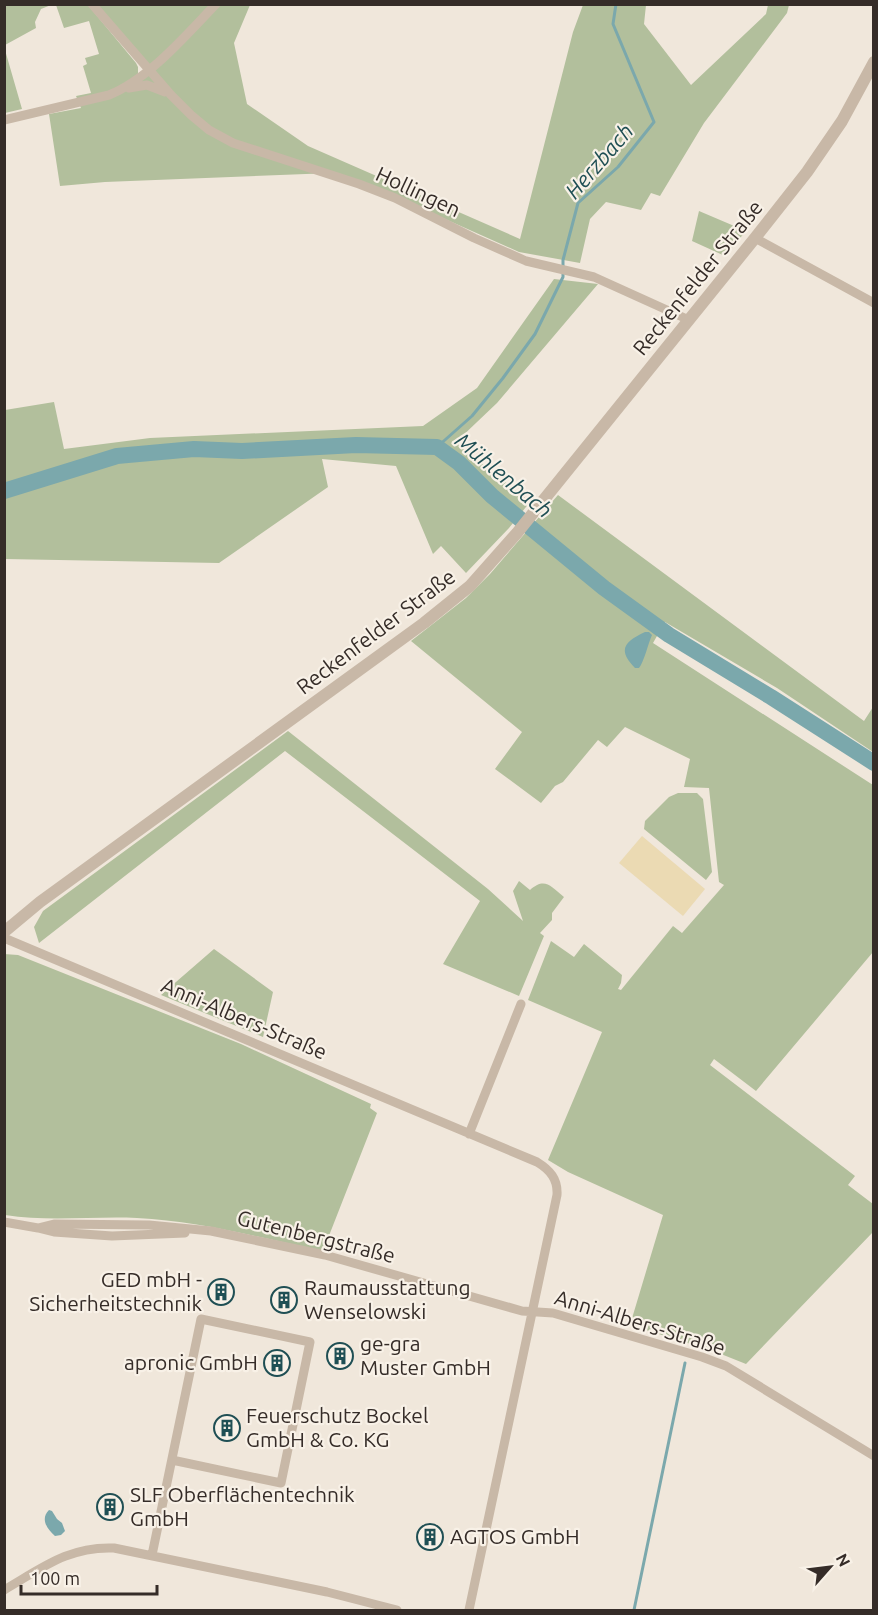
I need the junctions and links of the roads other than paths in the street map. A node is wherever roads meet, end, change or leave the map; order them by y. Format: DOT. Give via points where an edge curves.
graph roads {
  1 [pos="92,4"];
  2 [pos="216,4"];
  3 [pos="873,62"];
  4 [pos="149,70"];
  5 [pos="124,89"];
  6 [pos="171,95"];
  7 [pos="4,120"];
  8 [pos="755,238"];
  9 [pos="873,303"];
  10 [pos="689,320"];
  11 [pos="4,932"];
  12 [pos="4,938"];
  13 [pos="521,1004"];
  14 [pos="469,1134"];
  15 [pos="4,1222"];
  16 [pos="533,1311"];
  17 [pos="873,1456"];
  18 [pos="171,1460"];
  19 [pos="152,1555"];
  20 [pos="4,1590"];
  21 [pos="397,1611"];
  22 [pos="469,1611"];
  1 -- 4 [label="street, Hollingen"];
  2 -- 4 [label="street"];
  3 -- 8 [label="street, Reckenfelder Straße" via="842,121"];
  4 -- 5 [label="street"];
  4 -- 6 [label="street, Hollingen"];
  5 -- 6 [label="street" via="147,85"];
  5 -- 7 [label="street"];
  6 -- 10 [label="street, Hollingen" via="209,130 233,143 359,184 516,256 594,277"];
  8 -- 9 [label="street"];
  8 -- 10 [label="street, Reckenfelder Straße"];
  10 -- 11 [label="street, Reckenfelder Straße" via="470,586"];
  12 -- 14 [label="street, Anni-Albers-Straße"];
  13 -- 14 [label="street"];
  14 -- 16 [label="street, Anni-Albers-Straße" via="537,1162 547,1169 557,1186"];
  15 -- 16 [label="street, Gutenbergstraße" via="54,1232 112,1236 211,1231 325,1255"];
  16 -- 17 [label="street, Anni-Albers-Straße" via="553,1313 726,1366"];
  16 -- 22 [label="street"];
  18 -- 18 [label="street" via="201,1319 310,1342 281,1483"];
  18 -- 19 [label="street"];
  19 -- 20 [label="street" via="114,1548 79,1551"];
  19 -- 21 [label="street"];
}
